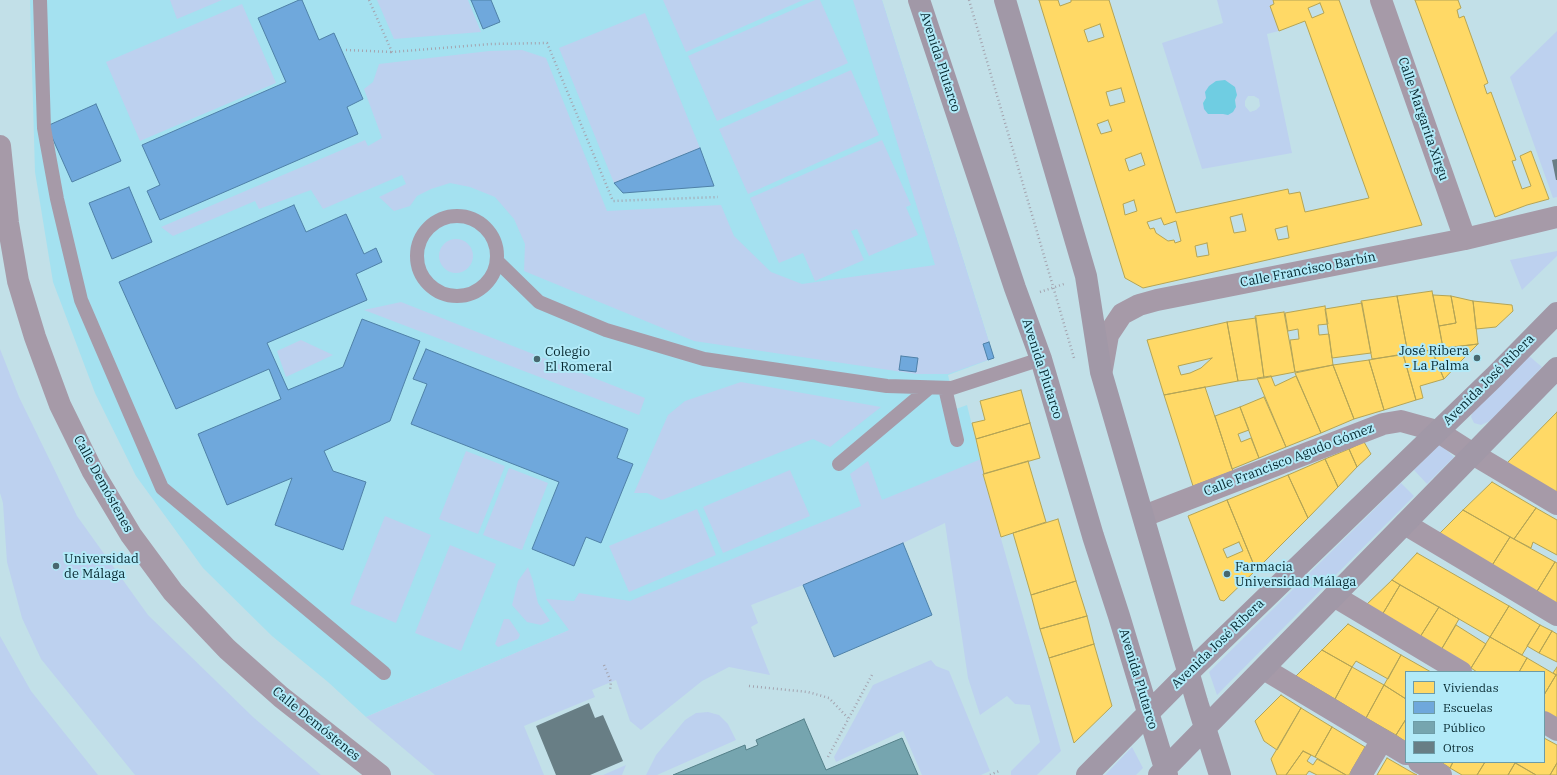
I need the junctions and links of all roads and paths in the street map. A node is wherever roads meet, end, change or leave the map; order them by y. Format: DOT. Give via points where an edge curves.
graph roads {
  1 [pos="40,0"];
  2 [pos="370,0"];
  3 [pos="919,0"];
  4 [pos="968,0"];
  5 [pos="1005,0"];
  6 [pos="1382,0"];
  7 [pos="346,50"];
  8 [pos="392,52"];
  9 [pos="0,146"];
  10 [pos="718,197"];
  11 [pos="1557,217"];
  12 [pos="1465,239"];
  13 [pos="497,261"];
  14 [pos="1086,276"];
  15 [pos="1054,288"];
  16 [pos="1018,299"];
  17 [pos="1557,313"];
  18 [pos="1549,329"];
  19 [pos="1041,359"];
  20 [pos="1101,372"];
  21 [pos="1553,378"];
  22 [pos="929,388"];
  23 [pos="948,388"];
  24 [pos="1437,431"];
  25 [pos="957,440"];
  26 [pos="1473,454"];
  27 [pos="839,464"];
  28 [pos="1557,504"];
  29 [pos="1144,516"];
  30 [pos="1405,524"];
  31 [pos="1334,596"];
  32 [pos="1557,615"];
  33 [pos="604,665"];
  34 [pos="1264,669"];
  35 [pos="1459,671"];
  36 [pos="384,673"];
  37 [pos="873,673"];
  38 [pos="1188,673"];
  39 [pos="749,686"];
  40 [pos="610,690"];
  41 [pos="1149,713"];
  42 [pos="848,718"];
  43 [pos="1545,723"];
  44 [pos="1205,729"];
  45 [pos="1557,730"];
  46 [pos="1382,740"];
  47 [pos="1405,753"];
  48 [pos="828,757"];
  49 [pos="1421,763"];
  50 [pos="999,771"];
  51 [pos="1164,773"];
  52 [pos="380,775"];
  53 [pos="990,775"];
  54 [pos="1087,775"];
  55 [pos="1220,775"];
  56 [pos="1362,775"];
  57 [pos="1441,775"];
  1 -- 36 [label="lane" via="44,128 81,300 162,488"];
  2 -- 8 [label="path"];
  3 -- 16 [label="main road, Avenida Plutarco"];
  4 -- 15 [label="path"];
  5 -- 14 [label="main road"];
  6 -- 12 [label="street, Calle Margarita Xirgu"];
  7 -- 8 [label="path"];
  8 -- 10 [label="path" via="491,44 547,43 613,202"];
  9 -- 52 [label="street, Calle Demóstenes" via="8,223 18,281 35,337 60,405 96,477 131,535 173,592 227,649"];
  11 -- 12 [label="street, Calle Francisco Barbín"];
  12 -- 20 [label="street, Calle Francisco Barbín" via="1139,305 1122,314 1108,335"];
  13 -- 13 [label="lane" via="496,248 491,236 483,226 461,216 448,217 436,222 420,241 417,253 418,265 430,286 441,293 453,296 477,291 486,283"];
  13 -- 22 [label="lane" via="539,302 606,330 704,359 887,386"];
  14 -- 15 [label="path"];
  14 -- 20 [label="main road"];
  15 -- 16 [label="path"];
  16 -- 19 [label="main road, Avenida Plutarco"];
  17 -- 18 [label="main road, Avenida José Ribera"];
  18 -- 24 [label="main road, Avenida José Ribera"];
  19 -- 23 [label="lane"];
  19 -- 41 [label="main road, Avenida Plutarco"];
  20 -- 29 [label="main road"];
  21 -- 26 [label="main road"];
  22 -- 23 [label="lane"];
  22 -- 27 [label="lane"];
  23 -- 25 [label="lane"];
  24 -- 26 [label="street, Avenida José Ribera"];
  24 -- 29 [label="street, Calle Francisco Agudo Gómez" via="1401,422 1383,424"];
  24 -- 38 [label="main road, Avenida José Ribera"];
  26 -- 28 [label="street, Avenida José Ribera"];
  26 -- 30 [label="main road"];
  29 -- 38 [label="main road"];
  30 -- 31 [label="main road"];
  30 -- 32 [label="street"];
  31 -- 34 [label="main road"];
  31 -- 35 [label="street"];
  33 -- 40 [label="path" via="611,682"];
  34 -- 44 [label="main road"];
  34 -- 46 [label="street"];
  37 -- 42 [label="path"];
  38 -- 41 [label="main road, Avenida José Ribera"];
  38 -- 44 [label="main road"];
  39 -- 42 [label="path" via="808,692 829,698"];
  41 -- 51 [label="main road, Avenida Plutarco"];
  41 -- 54 [label="main road, Avenida José Ribera"];
  42 -- 48 [label="path"];
  43 -- 45 [label="street"];
  44 -- 51 [label="main road"];
  44 -- 55 [label="main road"];
  46 -- 47 [label="street"];
  46 -- 56 [label="street"];
  49 -- 57 [label="street"];
  50 -- 53 [label="path"];
}
